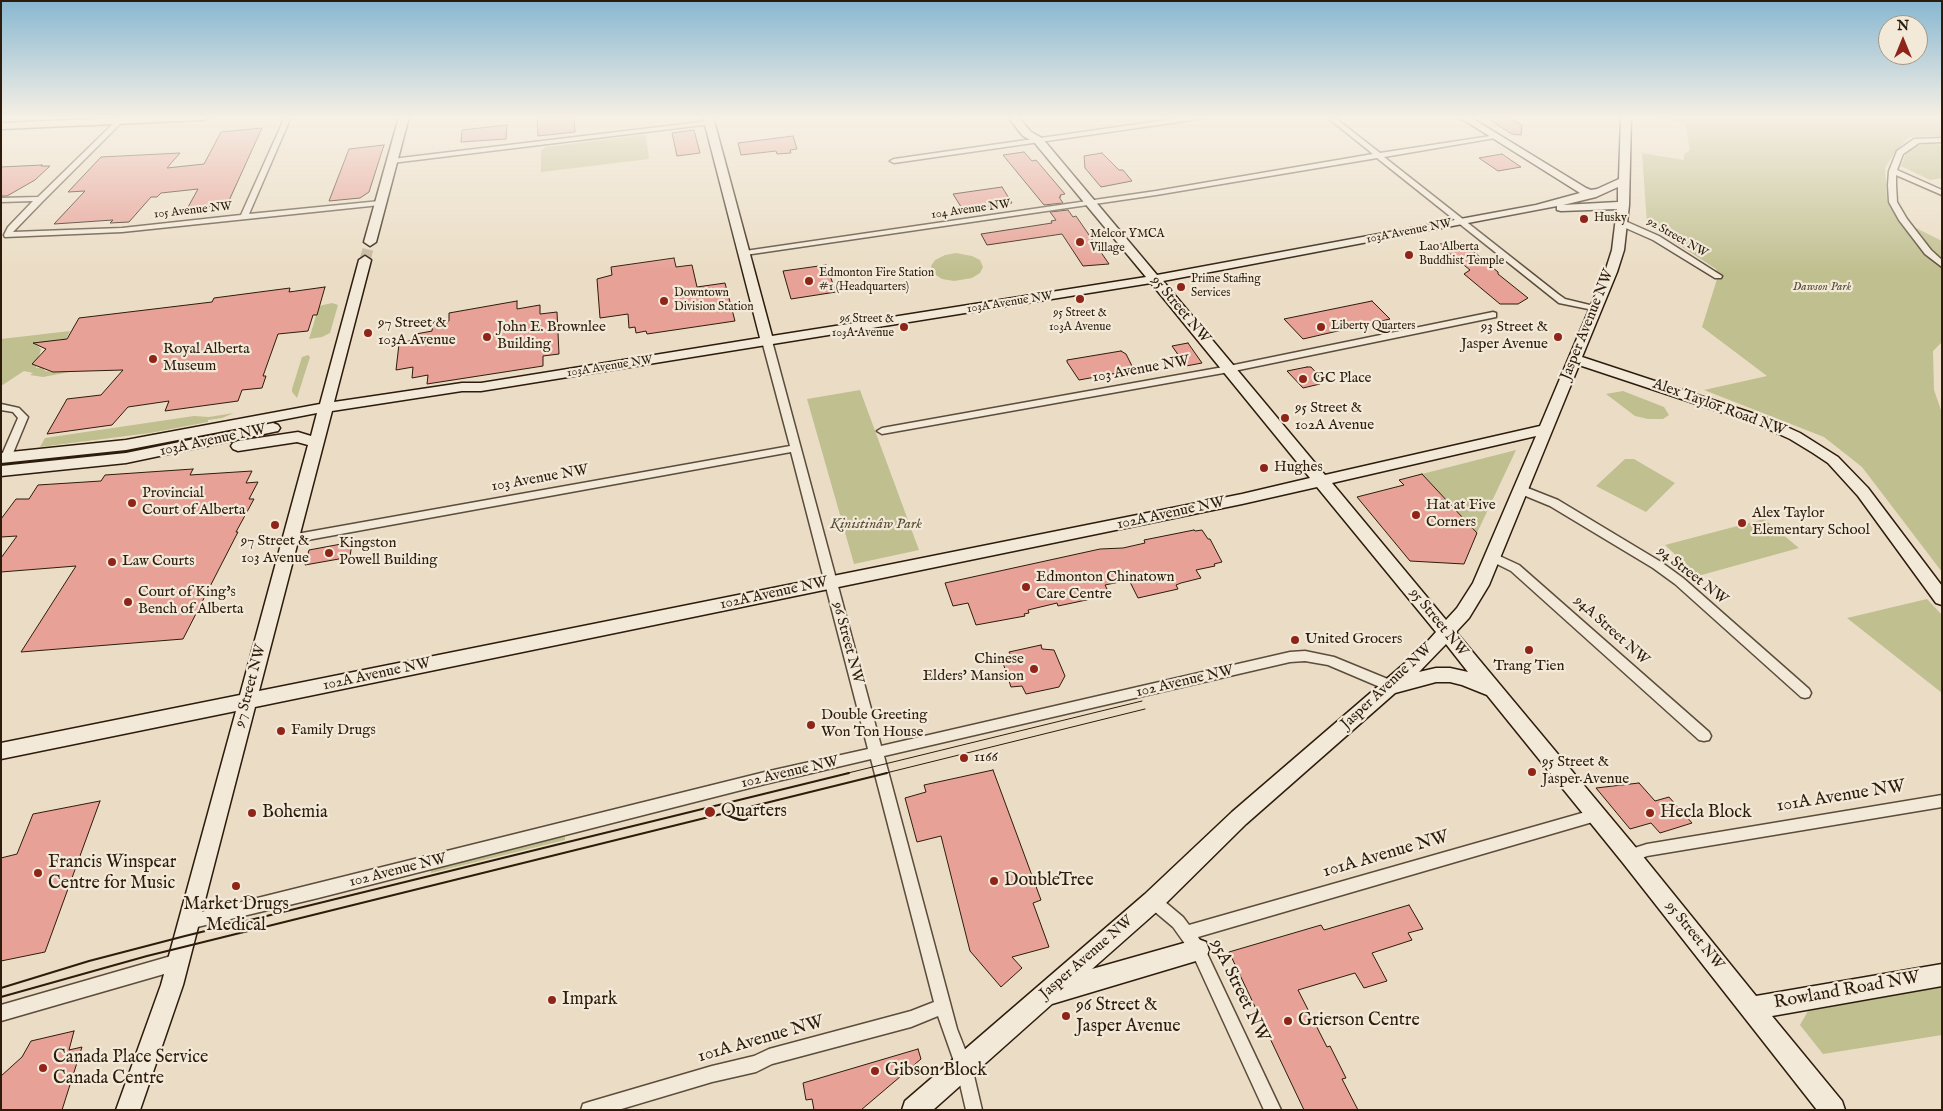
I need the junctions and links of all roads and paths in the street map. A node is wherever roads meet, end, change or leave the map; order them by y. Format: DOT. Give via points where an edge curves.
graph roads {
  1 [pos="71,169"];
  2 [pos="265,169"];
  3 [pos="389,169"];
  4 [pos="722,169"];
  5 [pos="1062,169"];
  6 [pos="1301,169"];
  7 [pos="1396,169"];
  8 [pos="1548,169"];
  9 [pos="1624,169"];
  10 [pos="1893,171"];
  11 [pos="1624,180"];
  12 [pos="1590,193"];
  13 [pos="1942,193"];
  14 [pos="40,199"];
  15 [pos="1,200"];
  16 [pos="380,202"];
  17 [pos="1091,203"];
  18 [pos="1623,205"];
  19 [pos="1580,206"];
  20 [pos="1537,208"];
  21 [pos="244,217"];
  22 [pos="1461,222"];
  23 [pos="1622,223"];
  24 [pos="370,242"];
  25 [pos="745,253"];
  26 [pos="365,260"];
  27 [pos="1942,265"];
  28 [pos="1718,276"];
  29 [pos="1154,279"];
  30 [pos="1595,309"];
  31 [pos="1493,314"];
  32 [pos="767,341"];
  33 [pos="1574,359"];
  34 [pos="1229,370"];
  35 [pos="1,407"];
  36 [pos="325,412"];
  37 [pos="1545,429"];
  38 [pos="882,431"];
  39 [pos="318,442"];
  40 [pos="795,448"];
  41 [pos="172,450"];
  42 [pos="2,464"];
  43 [pos="1323,482"];
  44 [pos="1520,490"];
  45 [pos="291,539"];
  46 [pos="1493,557"];
  47 [pos="831,583"];
  48 [pos="1942,599"];
  49 [pos="1445,631"];
  50 [pos="1391,686"];
  51 [pos="1493,690"];
  52 [pos="1805,693"];
  53 [pos="247,702"];
  54 [pos="1704,736"];
  55 [pos="1,751"];
  56 [pos="876,754"];
  57 [pos="1942,801"];
  58 [pos="1596,816"];
  59 [pos="1630,856"];
  60 [pos="1153,901"];
  61 [pos="189,922"];
  62 [pos="1193,942"];
  63 [pos="178,962"];
  64 [pos="1942,975"];
  65 [pos="1042,998"];
  66 [pos="943,1006"];
  67 [pos="1753,1008"];
  68 [pos="1,1013"];
  69 [pos="964,1067"];
  70 [pos="128,1110"];
  71 [pos="589,1110"];
  72 [pos="914,1110"];
  73 [pos="974,1110"];
  74 [pos="1273,1110"];
  75 [pos="1832,1110"];
  1 -- 14 [label="street"];
  2 -- 21 [label="street"];
  3 -- 16 [label="main road"];
  4 -- 25 [label="main road, 96 Street NW"];
  5 -- 17 [label="main road, 95 Street NW"];
  6 -- 17 [label="street, 104 Avenue NW"];
  7 -- 22 [label="street"];
  8 -- 12 [label="main road"];
  9 -- 11 [label="main road, Jasper Avenue NW"];
  10 -- 13 [label="street"];
  10 -- 27 [label="street" via="1894,202 1903,220"];
  11 -- 12 [label="main road, 103A Avenue NW"];
  11 -- 18 [label="main road, Jasper Avenue NW"];
  12 -- 19 [label="main road" via="1597,201"];
  12 -- 20 [label="main road, 103A Avenue NW"];
  14 -- 15 [label="street"];
  14 -- 21 [label="street, 105 Avenue NW" via="8,235 122,230"];
  16 -- 21 [label="street, 105 Avenue NW"];
  16 -- 24 [label="main road"];
  17 -- 25 [label="street, 104 Avenue NW"];
  17 -- 29 [label="main road, 95 Street NW"];
  18 -- 19 [label="main road, 103A Avenue NW"];
  18 -- 23 [label="main road, Jasper Avenue NW"];
  19 -- 20 [label="main road, 103A Avenue NW"];
  20 -- 22 [label="main road, 103A Avenue NW"];
  22 -- 29 [label="main road, 103A Avenue NW"];
  22 -- 30 [label="street" via="1562,301"];
  23 -- 28 [label="street, 92 Street NW" via="1656,238"];
  23 -- 30 [label="main road, Jasper Avenue NW" via="1618,250"];
  25 -- 32 [label="main road, 96 Street NW"];
  26 -- 36 [label="main road, 97 Street NW"];
  29 -- 32 [label="main road, 103A Avenue NW"];
  29 -- 34 [label="main road, 95 Street NW"];
  30 -- 33 [label="main road, Jasper Avenue NW"];
  31 -- 34 [label="street, 103 Avenue NW"];
  32 -- 36 [label="main road, 103A Avenue NW" via="482,388 461,395"];
  32 -- 40 [label="street, 96 Street NW"];
  33 -- 37 [label="main road, Jasper Avenue NW"];
  33 -- 48 [label="main road, Alex Taylor Road NW" via="1762,421 1795,436 1834,460 1864,492"];
  34 -- 38 [label="street, 103 Avenue NW"];
  34 -- 43 [label="main road, 95 Street NW"];
  35 -- 42 [label="street" via="16,410 23,417"];
  36 -- 39 [label="main road, 97 Street NW"];
  36 -- 41 [label="main road, 103A Avenue NW"];
  36 -- 42 [label="main road, 103A Avenue NW"];
  37 -- 43 [label="main road, 102A Avenue NW"];
  37 -- 44 [label="main road, Jasper Avenue NW"];
  39 -- 41 [label="main road" via="298,437 184,453"];
  39 -- 45 [label="main road, 97 Street NW"];
  40 -- 45 [label="street, 103 Avenue NW"];
  40 -- 47 [label="street, 96 Street NW"];
  41 -- 42 [label="main road, 103A Avenue NW" via="73,465"];
  43 -- 47 [label="main road, 102A Avenue NW"];
  43 -- 49 [label="main road, 95 Street NW"];
  44 -- 46 [label="main road, Jasper Avenue NW"];
  44 -- 52 [label="street, 94 Street NW" via="1554,503 1679,581"];
  45 -- 53 [label="main road, 97 Street NW"];
  46 -- 49 [label="main road, Jasper Avenue NW" via="1474,597"];
  46 -- 54 [label="street, 94A Street NW" via="1515,568"];
  47 -- 53 [label="main road, 102A Avenue NW"];
  47 -- 56 [label="street, 96 Street NW"];
  49 -- 50 [label="main road, Jasper Avenue NW" via="1424,657"];
  49 -- 51 [label="main road, 95 Street NW"];
  50 -- 51 [label="main road" via="1436,675 1450,675"];
  50 -- 56 [label="street, 102 Avenue NW" via="1330,660 1290,657"];
  50 -- 60 [label="main road, Jasper Avenue NW" via="1240,818"];
  51 -- 58 [label="main road, 95 Street NW"];
  53 -- 55 [label="main road, 102A Avenue NW"];
  53 -- 61 [label="main road, 97 Street NW"];
  56 -- 61 [label="street, 102 Avenue NW" via="765,778"];
  56 -- 66 [label="street, 96 Street NW"];
  57 -- 59 [label="street, 101A Avenue NW" via="1647,850"];
  58 -- 59 [label="main road, 95 Street NW"];
  58 -- 62 [label="street, 101A Avenue NW"];
  59 -- 67 [label="main road, 95 Street NW"];
  60 -- 62 [label="street, 95A Street NW"];
  60 -- 65 [label="main road, Jasper Avenue NW"];
  61 -- 63 [label="main road, 97 Street NW"];
  62 -- 65 [label="main road"];
  62 -- 74 [label="street, 95A Street NW"];
  63 -- 68 [label="street"];
  63 -- 70 [label="main road, 97 Street NW" via="157,1032"];
  64 -- 67 [label="main road, Rowland Road NW"];
  65 -- 69 [label="main road, Jasper Avenue NW"];
  66 -- 69 [label="street, 96 Street NW"];
  66 -- 71 [label="street, 101A Avenue NW" via="911,1020"];
  67 -- 75 [label="main road, 95 Street NW"];
  69 -- 72 [label="main road, Jasper Avenue NW"];
  69 -- 73 [label="street, 96 Street NW"];
}
